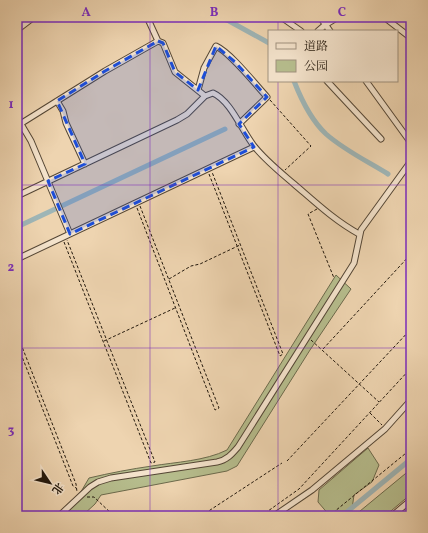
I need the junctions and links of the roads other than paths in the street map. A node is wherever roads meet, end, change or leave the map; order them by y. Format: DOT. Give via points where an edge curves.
graph roads {
  1 [pos="34,17"];
  2 [pos="147,17"];
  3 [pos="281,17"];
  4 [pos="320,17"];
  5 [pos="338,17"];
  6 [pos="384,17"];
  7 [pos="325,24"];
  8 [pos="17,30"];
  9 [pos="300,30"];
  10 [pos="319,30"];
  11 [pos="329,30"];
  12 [pos="411,38"];
  13 [pos="158,41"];
  14 [pos="328,82"];
  15 [pos="367,82"];
  16 [pos="198,90"];
  17 [pos="205,96"];
  18 [pos="57,101"];
  19 [pos="239,124"];
  20 [pos="19,125"];
  21 [pos="381,139"];
  22 [pos="411,142"];
  23 [pos="254,146"];
  24 [pos="411,161"];
  25 [pos="85,164"];
  26 [pos="48,181"];
  27 [pos="17,196"];
  28 [pos="359,234"];
  29 [pos="66,236"];
  30 [pos="17,259"];
  31 [pos="411,400"];
  32 [pos="411,500"];
  33 [pos="59,516"];
  34 [pos="274,516"];
  35 [pos="392,516"];
  1 -- 8 [label="street"];
  2 -- 13 [label="street"];
  3 -- 9 [label="street"];
  4 -- 7 [label="street"];
  5 -- 7 [label="street"];
  6 -- 12 [label="street"];
  7 -- 10 [label="street"];
  7 -- 11 [label="street"];
  13 -- 16 [label="street" via="163,42 175,72"];
  13 -- 18 [label="street"];
  14 -- 21 [label="street"];
  15 -- 22 [label="street"];
  16 -- 17 [label="street"];
  16 -- 19 [label="street" via="204,68 216,46 235,62 267,97"];
  17 -- 19 [label="street" via="214,93 221,98"];
  17 -- 25 [label="street" via="177,120"];
  18 -- 20 [label="street"];
  18 -- 25 [label="street"];
  19 -- 23 [label="street"];
  20 -- 26 [label="street" via="31,141"];
  23 -- 28 [label="street" via="321,208"];
  23 -- 29 [label="street"];
  24 -- 28 [label="street"];
  25 -- 26 [label="street"];
  26 -- 27 [label="street"];
  26 -- 29 [label="street" via="62,216"];
  28 -- 33 [label="street" via="354,263 230,456 217,462 98,482"];
  29 -- 30 [label="street"];
  31 -- 34 [label="street" via="385,429 312,490"];
  32 -- 35 [label="street"];
}
